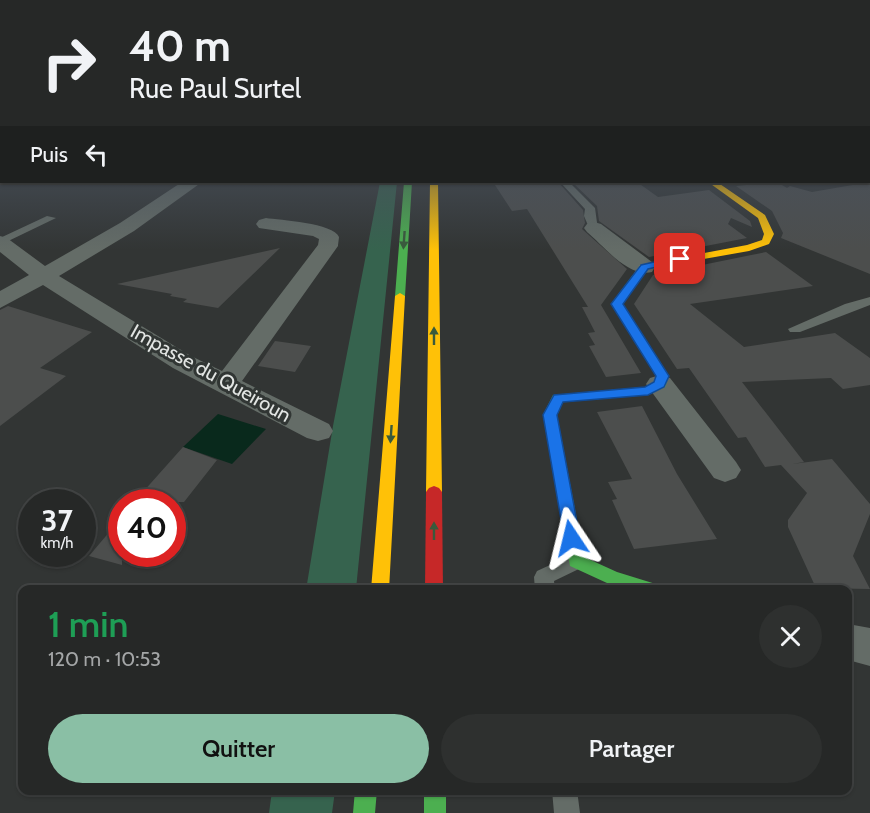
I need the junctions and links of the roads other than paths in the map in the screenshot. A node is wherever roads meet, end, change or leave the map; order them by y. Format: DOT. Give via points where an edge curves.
graph roads {
  1 [pos="192,183"];
  2 [pos="408,183"];
  3 [pos="434,183"];
  4 [pos="565,183"];
  5 [pos="713,183"];
  6 [pos="51,218"];
  7 [pos="266,224"];
  8 [pos="594,228"];
  9 [pos="0,242"];
  10 [pos="644,267"];
  11 [pos="43,275"];
  12 [pos="0,301"];
  13 [pos="870,301"];
  14 [pos="795,329"];
  15 [pos="227,383"];
  16 [pos="660,384"];
  17 [pos="318,431"];
  18 [pos="725,470"];
  19 [pos="576,561"];
  20 [pos="380,585"];
  21 [pos="434,585"];
  22 [pos="545,585"];
  23 [pos="636,585"];
  24 [pos="852,643"];
  25 [pos="870,647"];
  26 [pos="366,795"];
  27 [pos="435,795"];
  28 [pos="565,795"];
  29 [pos="364,813"];
  30 [pos="435,813"];
  31 [pos="567,813"];
  1 -- 11 [label="street" via="127,227"];
  2 -- 20 [label="main road, one-way"];
  21 -- 3 [label="main road, one-way"];
  4 -- 8 [label="lane" via="590,208"];
  5 -- 10 [label="main road" via="762,217 769,234 766,242"];
  6 -- 9 [label="lane"];
  7 -- 15 [label="street" via="318,231 329,237 328,246"];
  8 -- 10 [label="street"];
  9 -- 11 [label="street, Impasse du Queiroun"];
  10 -- 16 [label="main road" via="617,304 663,376"];
  11 -- 12 [label="street"];
  11 -- 15 [label="street, Impasse du Queiroun" via="182,362"];
  13 -- 14 [label="lane"];
  15 -- 17 [label="street, Impasse du Queiroun"];
  16 -- 18 [label="street"];
  16 -- 19 [label="main road" via="648,391 558,398 550,415"];
  19 -- 22 [label="lane" via="544,577"];
  19 -- 23 [label="main road"];
  24 -- 25 [label="street"];
  26 -- 29 [label="main road"];
  27 -- 30 [label="main road"];
  28 -- 31 [label="lane"];
}
